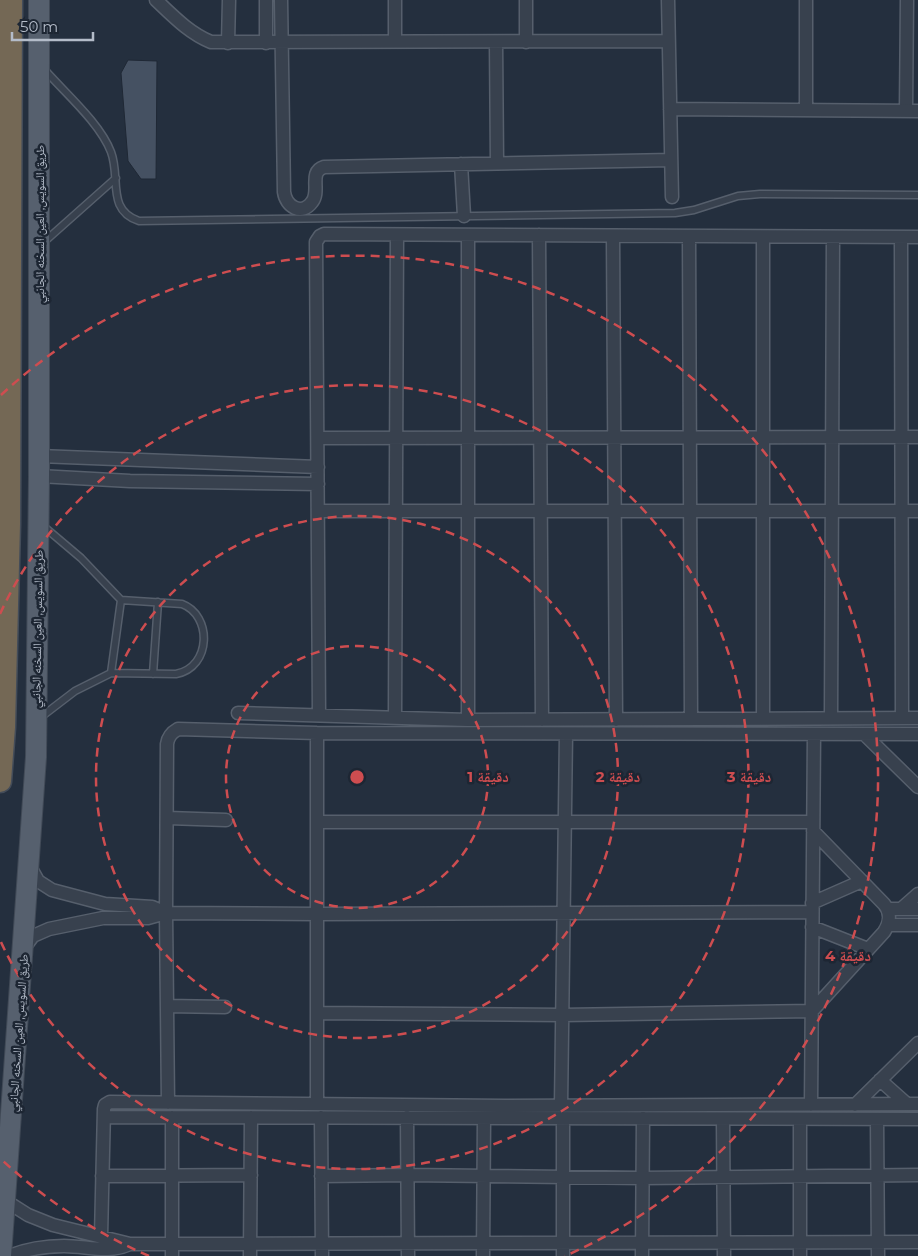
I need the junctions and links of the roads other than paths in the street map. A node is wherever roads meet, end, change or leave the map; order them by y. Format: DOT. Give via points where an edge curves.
graph roads {
  1 [pos="10,0"];
  2 [pos="40,0"];
  3 [pos="156,0"];
  4 [pos="229,0"];
  5 [pos="266,0"];
  6 [pos="281,0"];
  7 [pos="395,0"];
  8 [pos="526,0"];
  9 [pos="668,0"];
  10 [pos="806,0"];
  11 [pos="907,0"];
  12 [pos="668,41"];
  13 [pos="395,42"];
  14 [pos="496,42"];
  15 [pos="526,42"];
  16 [pos="228,43"];
  17 [pos="266,43"];
  18 [pos="281,43"];
  19 [pos="39,65"];
  20 [pos="670,109"];
  21 [pos="806,110"];
  22 [pos="912,111"];
  23 [pos="671,160"];
  24 [pos="497,163"];
  25 [pos="461,164"];
  26 [pos="116,178"];
  27 [pos="918,195"];
  28 [pos="672,197"];
  29 [pos="464,216"];
  30 [pos="397,235"];
  31 [pos="468,235"];
  32 [pos="539,235"];
  33 [pos="614,236"];
  34 [pos="689,236"];
  35 [pos="763,237"];
  36 [pos="902,237"];
  37 [pos="918,237"];
  38 [pos="833,238"];
  39 [pos="39,246"];
  40 [pos="832,437"];
  41 [pos="902,437"];
  42 [pos="918,437"];
  43 [pos="318,438"];
  44 [pos="396,438"];
  45 [pos="468,438"];
  46 [pos="540,438"];
  47 [pos="614,438"];
  48 [pos="691,438"];
  49 [pos="763,438"];
  50 [pos="39,456"];
  51 [pos="114,459"];
  52 [pos="177,461"];
  53 [pos="296,466"];
  54 [pos="318,467"];
  55 [pos="39,476"];
  56 [pos="114,480"];
  57 [pos="177,481"];
  58 [pos="297,484"];
  59 [pos="318,484"];
  60 [pos="832,510"];
  61 [pos="902,510"];
  62 [pos="918,510"];
  63 [pos="318,511"];
  64 [pos="396,511"];
  65 [pos="468,511"];
  66 [pos="541,511"];
  67 [pos="615,511"];
  68 [pos="691,511"];
  69 [pos="763,511"];
  70 [pos="38,522"];
  71 [pos="121,600"];
  72 [pos="158,602"];
  73 [pos="110,673"];
  74 [pos="153,674"];
  75 [pos="238,713"];
  76 [pos="319,715"];
  77 [pos="395,717"];
  78 [pos="763,718"];
  79 [pos="831,718"];
  80 [pos="902,718"];
  81 [pos="918,718"];
  82 [pos="691,719"];
  83 [pos="468,720"];
  84 [pos="542,720"];
  85 [pos="616,720"];
  86 [pos="36,721"];
  87 [pos="317,733"];
  88 [pos="566,734"];
  89 [pos="814,734"];
  90 [pos="864,734"];
  91 [pos="918,734"];
  92 [pos="0,781"];
  93 [pos="918,787"];
  94 [pos="168,818"];
  95 [pos="226,820"];
  96 [pos="317,822"];
  97 [pos="565,822"];
  98 [pos="813,827"];
  99 [pos="28,865"];
  100 [pos="862,881"];
  101 [pos="918,894"];
  102 [pos="95,901"];
  103 [pos="120,905"];
  104 [pos="812,907"];
  105 [pos="888,909"];
  106 [pos="901,909"];
  107 [pos="918,909"];
  108 [pos="166,913"];
  109 [pos="317,914"];
  110 [pos="564,914"];
  111 [pos="120,918"];
  112 [pos="95,920"];
  113 [pos="888,925"];
  114 [pos="918,925"];
  115 [pos="812,927"];
  116 [pos="24,948"];
  117 [pos="868,949"];
  118 [pos="167,1006"];
  119 [pos="225,1007"];
  120 [pos="812,1011"];
  121 [pos="317,1013"];
  122 [pos="563,1015"];
  123 [pos="918,1043"];
  124 [pos="880,1080"];
  125 [pos="168,1103"];
  126 [pos="317,1103"];
  127 [pos="912,1104"];
  128 [pos="811,1105"];
  129 [pos="855,1105"];
  130 [pos="562,1112"];
  131 [pos="104,1117"];
  132 [pos="172,1117"];
  133 [pos="251,1117"];
  134 [pos="321,1117"];
  135 [pos="407,1118"];
  136 [pos="484,1118"];
  137 [pos="643,1118"];
  138 [pos="723,1119"];
  139 [pos="800,1119"];
  140 [pos="877,1119"];
  141 [pos="918,1119"];
  142 [pos="251,1175"];
  143 [pos="408,1175"];
  144 [pos="918,1175"];
  145 [pos="102,1176"];
  146 [pos="172,1176"];
  147 [pos="321,1176"];
  148 [pos="484,1176"];
  149 [pos="800,1176"];
  150 [pos="878,1176"];
  151 [pos="564,1177"];
  152 [pos="723,1177"];
  153 [pos="643,1178"];
  154 [pos="6,1201"];
  155 [pos="78,1232"];
  156 [pos="101,1236"];
  157 [pos="724,1242"];
  158 [pos="800,1242"];
  159 [pos="878,1242"];
  160 [pos="918,1242"];
  161 [pos="642,1243"];
  162 [pos="130,1244"];
  163 [pos="77,1246"];
  164 [pos="172,1250"];
  165 [pos="250,1250"];
  166 [pos="322,1250"];
  167 [pos="408,1250"];
  168 [pos="484,1250"];
  169 [pos="563,1250"];
  170 [pos="102,1253"];
  171 [pos="1,1256"];
  172 [pos="9,1256"];
  173 [pos="642,1256"];
  174 [pos="724,1256"];
  175 [pos="800,1256"];
  176 [pos="878,1256"];
  1 -- 92 [label="highway" via="9,524"];
  2 -- 19 [label="main road, طريق السويس, العين السخنه الجانبي"];
  3 -- 16 [label="street" via="199,37"];
  4 -- 16 [label="street"];
  5 -- 17 [label="street"];
  6 -- 18 [label="street"];
  7 -- 13 [label="street"];
  8 -- 15 [label="street"];
  9 -- 12 [label="street"];
  10 -- 21 [label="street"];
  11 -- 22 [label="street"];
  12 -- 15 [label="street"];
  12 -- 20 [label="street"];
  13 -- 14 [label="street"];
  13 -- 18 [label="street"];
  14 -- 15 [label="street"];
  14 -- 24 [label="street"];
  16 -- 17 [label="street"];
  17 -- 18 [label="street"];
  18 -- 25 [label="street" via="284,192 287,203 292,207 299,209 312,204 316,175 324,167"];
  19 -- 26 [label="lane" via="100,132 112,154"];
  19 -- 39 [label="main road, طريق السويس, العين السخنه الجانبي"];
  20 -- 21 [label="street"];
  20 -- 23 [label="street"];
  21 -- 22 [label="street"];
  23 -- 24 [label="street"];
  23 -- 28 [label="street"];
  24 -- 25 [label="street"];
  25 -- 29 [label="street"];
  26 -- 29 [label="lane" via="117,202 131,219 139,221"];
  26 -- 39 [label="lane"];
  27 -- 29 [label="lane" via="760,194 738,196 675,213"];
  30 -- 31 [label="street"];
  30 -- 43 [label="street" via="324,234 317,239"];
  30 -- 44 [label="street"];
  31 -- 32 [label="street"];
  31 -- 45 [label="street"];
  32 -- 33 [label="street"];
  32 -- 46 [label="street"];
  33 -- 34 [label="street"];
  33 -- 47 [label="street"];
  34 -- 35 [label="street"];
  34 -- 48 [label="street"];
  35 -- 38 [label="street"];
  35 -- 49 [label="street"];
  36 -- 37 [label="street"];
  36 -- 38 [label="street"];
  36 -- 41 [label="street"];
  38 -- 40 [label="street"];
  39 -- 50 [label="main road, طريق السويس, العين السخنه الجانبي"];
  40 -- 41 [label="street"];
  40 -- 49 [label="street"];
  40 -- 60 [label="street"];
  41 -- 42 [label="street"];
  41 -- 61 [label="street"];
  43 -- 44 [label="street"];
  43 -- 54 [label="street"];
  44 -- 45 [label="street"];
  44 -- 64 [label="street"];
  45 -- 46 [label="street"];
  45 -- 65 [label="street"];
  46 -- 47 [label="street"];
  46 -- 66 [label="street"];
  47 -- 48 [label="street"];
  47 -- 67 [label="street"];
  48 -- 49 [label="street"];
  48 -- 68 [label="street"];
  49 -- 69 [label="street"];
  50 -- 51 [label="street"];
  50 -- 55 [label="main road, طريق السويس, العين السخنه الجانبي"];
  51 -- 52 [label="street"];
  51 -- 56 [label="street"];
  52 -- 53 [label="street"];
  52 -- 57 [label="street"];
  53 -- 54 [label="street"];
  53 -- 58 [label="street"];
  54 -- 59 [label="street"];
  55 -- 56 [label="street"];
  55 -- 70 [label="main road, طريق السويس, العين السخنه الجانبي"];
  56 -- 57 [label="street"];
  57 -- 58 [label="street"];
  58 -- 59 [label="street"];
  59 -- 63 [label="street"];
  60 -- 61 [label="street"];
  60 -- 69 [label="street"];
  60 -- 79 [label="street"];
  61 -- 62 [label="street"];
  61 -- 80 [label="street"];
  63 -- 64 [label="street"];
  63 -- 76 [label="street"];
  64 -- 65 [label="street"];
  64 -- 77 [label="street"];
  65 -- 66 [label="street"];
  65 -- 83 [label="street"];
  66 -- 67 [label="street"];
  66 -- 84 [label="street"];
  67 -- 68 [label="street"];
  67 -- 85 [label="street"];
  68 -- 69 [label="street"];
  68 -- 82 [label="street"];
  69 -- 78 [label="street"];
  70 -- 71 [label="lane" via="81,558"];
  70 -- 86 [label="main road, طريق السويس, العين السخنه الجانبي"];
  71 -- 72 [label="lane"];
  71 -- 73 [label="lane"];
  72 -- 74 [label="lane"];
  72 -- 74 [label="lane" via="189,606 194,610 204,635 200,658 192,667 176,674"];
  73 -- 74 [label="lane"];
  73 -- 86 [label="lane" via="75,691"];
  75 -- 76 [label="street"];
  76 -- 77 [label="street"];
  77 -- 83 [label="street"];
  78 -- 79 [label="street"];
  78 -- 82 [label="street"];
  79 -- 80 [label="street"];
  80 -- 81 [label="street"];
  82 -- 85 [label="street"];
  83 -- 84 [label="street"];
  84 -- 85 [label="street"];
  86 -- 99 [label="main road, طريق السويس, العين السخنه الجانبي"];
  87 -- 88 [label="street"];
  87 -- 94 [label="street" via="175,731 167,744"];
  87 -- 96 [label="street"];
  88 -- 89 [label="street"];
  88 -- 97 [label="street"];
  89 -- 90 [label="street"];
  89 -- 98 [label="street"];
  90 -- 91 [label="street"];
  90 -- 93 [label="street"];
  94 -- 95 [label="street"];
  94 -- 108 [label="street"];
  96 -- 97 [label="street"];
  96 -- 109 [label="street"];
  97 -- 98 [label="street"];
  97 -- 110 [label="street"];
  98 -- 100 [label="street"];
  98 -- 104 [label="street"];
  99 -- 102 [label="street" via="47,888"];
  99 -- 116 [label="main road, طريق السويس, العين السخنه الجانبي"];
  100 -- 104 [label="street"];
  100 -- 105 [label="street"];
  101 -- 106 [label="street"];
  102 -- 103 [label="street"];
  102 -- 112 [label="street"];
  103 -- 108 [label="street" via="152,907"];
  103 -- 111 [label="street"];
  104 -- 110 [label="street"];
  104 -- 115 [label="street"];
  105 -- 106 [label="street"];
  105 -- 113 [label="street"];
  106 -- 107 [label="street"];
  108 -- 109 [label="street"];
  108 -- 111 [label="street" via="148,918"];
  108 -- 118 [label="street"];
  109 -- 110 [label="street"];
  109 -- 121 [label="street"];
  110 -- 122 [label="street"];
  111 -- 112 [label="street"];
  112 -- 116 [label="street" via="40,932"];
  113 -- 114 [label="street"];
  113 -- 117 [label="street"];
  115 -- 117 [label="street"];
  115 -- 120 [label="street"];
  116 -- 154 [label="main road, طريق السويس, العين السخنه الجانبي"];
  117 -- 120 [label="street"];
  118 -- 119 [label="street"];
  118 -- 125 [label="street"];
  120 -- 122 [label="street"];
  120 -- 128 [label="street"];
  121 -- 122 [label="street"];
  121 -- 126 [label="street"];
  122 -- 130 [label="street"];
  123 -- 124 [label="street"];
  124 -- 127 [label="street"];
  124 -- 129 [label="street"];
  125 -- 126 [label="street"];
  125 -- 131 [label="street" via="110,1102 105,1105"];
  126 -- 130 [label="street"];
  127 -- 129 [label="street"];
  128 -- 129 [label="street"];
  128 -- 130 [label="street"];
  130 -- 136 [label="street"];
  130 -- 137 [label="street"];
  130 -- 151 [label="street"];
  131 -- 132 [label="street"];
  131 -- 145 [label="street"];
  132 -- 133 [label="street"];
  132 -- 146 [label="street"];
  133 -- 134 [label="street"];
  133 -- 142 [label="street"];
  134 -- 135 [label="street"];
  134 -- 147 [label="street"];
  135 -- 136 [label="street"];
  135 -- 143 [label="street"];
  136 -- 148 [label="street"];
  137 -- 138 [label="street"];
  137 -- 153 [label="street"];
  138 -- 139 [label="street"];
  138 -- 152 [label="street"];
  139 -- 140 [label="street"];
  139 -- 149 [label="street"];
  140 -- 141 [label="street"];
  140 -- 150 [label="street"];
  142 -- 146 [label="street"];
  142 -- 165 [label="street"];
  143 -- 147 [label="street"];
  143 -- 148 [label="street"];
  143 -- 167 [label="street"];
  144 -- 150 [label="street"];
  145 -- 146 [label="street"];
  145 -- 156 [label="street"];
  146 -- 164 [label="street"];
  147 -- 166 [label="street"];
  148 -- 151 [label="street"];
  148 -- 168 [label="street"];
  149 -- 150 [label="street"];
  149 -- 152 [label="street"];
  149 -- 158 [label="street"];
  150 -- 159 [label="street"];
  151 -- 153 [label="street"];
  151 -- 169 [label="street"];
  152 -- 153 [label="street"];
  152 -- 157 [label="street"];
  153 -- 161 [label="street"];
  154 -- 155 [label="street" via="40,1220"];
  154 -- 171 [label="main road, طريق السويس, العين السخنه الجانبي"];
  155 -- 156 [label="street"];
  155 -- 163 [label="street"];
  156 -- 162 [label="street"];
  157 -- 158 [label="street"];
  157 -- 161 [label="street"];
  157 -- 174 [label="street"];
  158 -- 159 [label="street"];
  158 -- 175 [label="street"];
  159 -- 160 [label="street"];
  159 -- 176 [label="street"];
  161 -- 169 [label="street"];
  161 -- 173 [label="street"];
  162 -- 164 [label="street"];
  162 -- 170 [label="street"];
  163 -- 170 [label="street"];
  163 -- 172 [label="street" via="38,1248"];
  164 -- 165 [label="street"];
  165 -- 166 [label="street"];
  166 -- 167 [label="street"];
  167 -- 168 [label="street"];
  168 -- 169 [label="street"];
}
